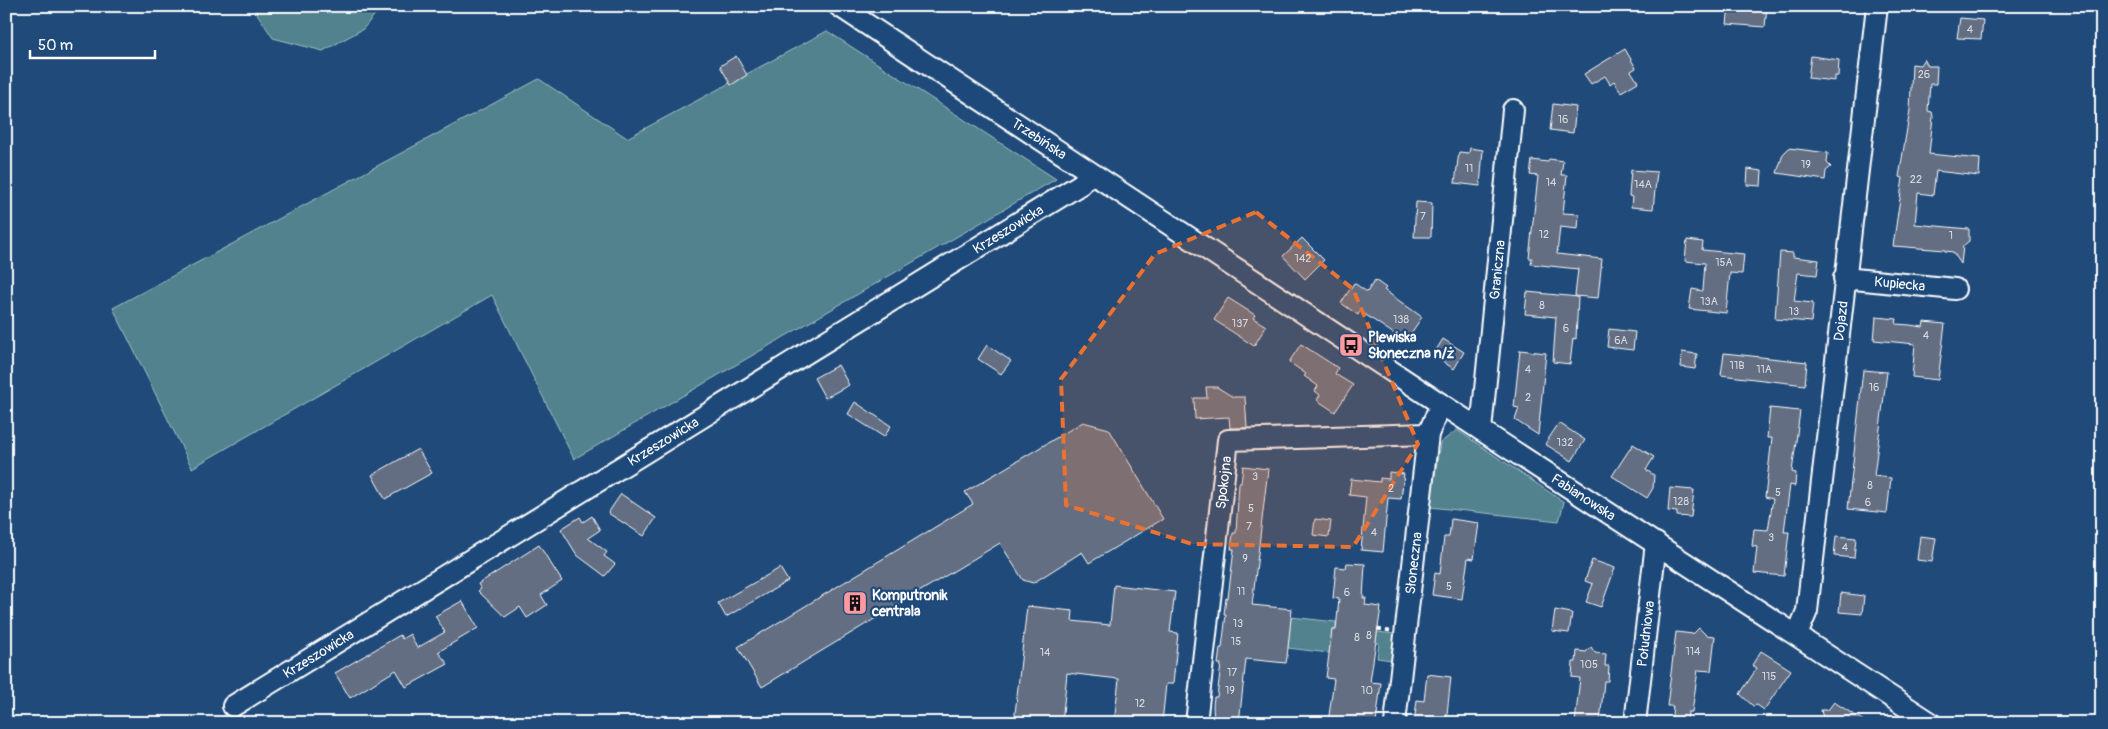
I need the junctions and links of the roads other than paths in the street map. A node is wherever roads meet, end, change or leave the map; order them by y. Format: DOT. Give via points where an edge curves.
graph roads {
  1 [pos="839,6"];
  2 [pos="1877,6"];
  3 [pos="1512,110"];
  4 [pos="1090,173"];
  5 [pos="1238,271"];
  6 [pos="1844,278"];
  7 [pos="1955,289"];
  8 [pos="1441,404"];
  9 [pos="1481,430"];
  10 [pos="1428,434"];
  11 [pos="1656,543"];
  12 [pos="1796,635"];
  13 [pos="233,706"];
  14 [pos="1196,723"];
  15 [pos="1395,723"];
  16 [pos="1636,723"];
  17 [pos="1931,723"];
  1 -- 4 [label="street, Trzebińska"];
  2 -- 6 [label="street, Dojazd"];
  3 -- 9 [label="street, Graniczna"];
  4 -- 5 [label="street, Trzebińska"];
  4 -- 13 [label="street, Krzeszowicka" via="1081,184"];
  5 -- 8 [label="street, Fabianowska"];
  6 -- 7 [label="street, Kupiecka"];
  6 -- 12 [label="street, Dojazd" via="1807,611"];
  8 -- 9 [label="street, Fabianowska"];
  8 -- 10 [label="street, Słoneczna"];
  9 -- 11 [label="street, Fabianowska"];
  10 -- 14 [label="street, Spokojna" via="1228,440"];
  10 -- 15 [label="street, Słoneczna"];
  11 -- 12 [label="street, Fabianowska"];
  11 -- 16 [label="street, Południowa"];
  12 -- 17 [label="street, Fabianowska"];
}
